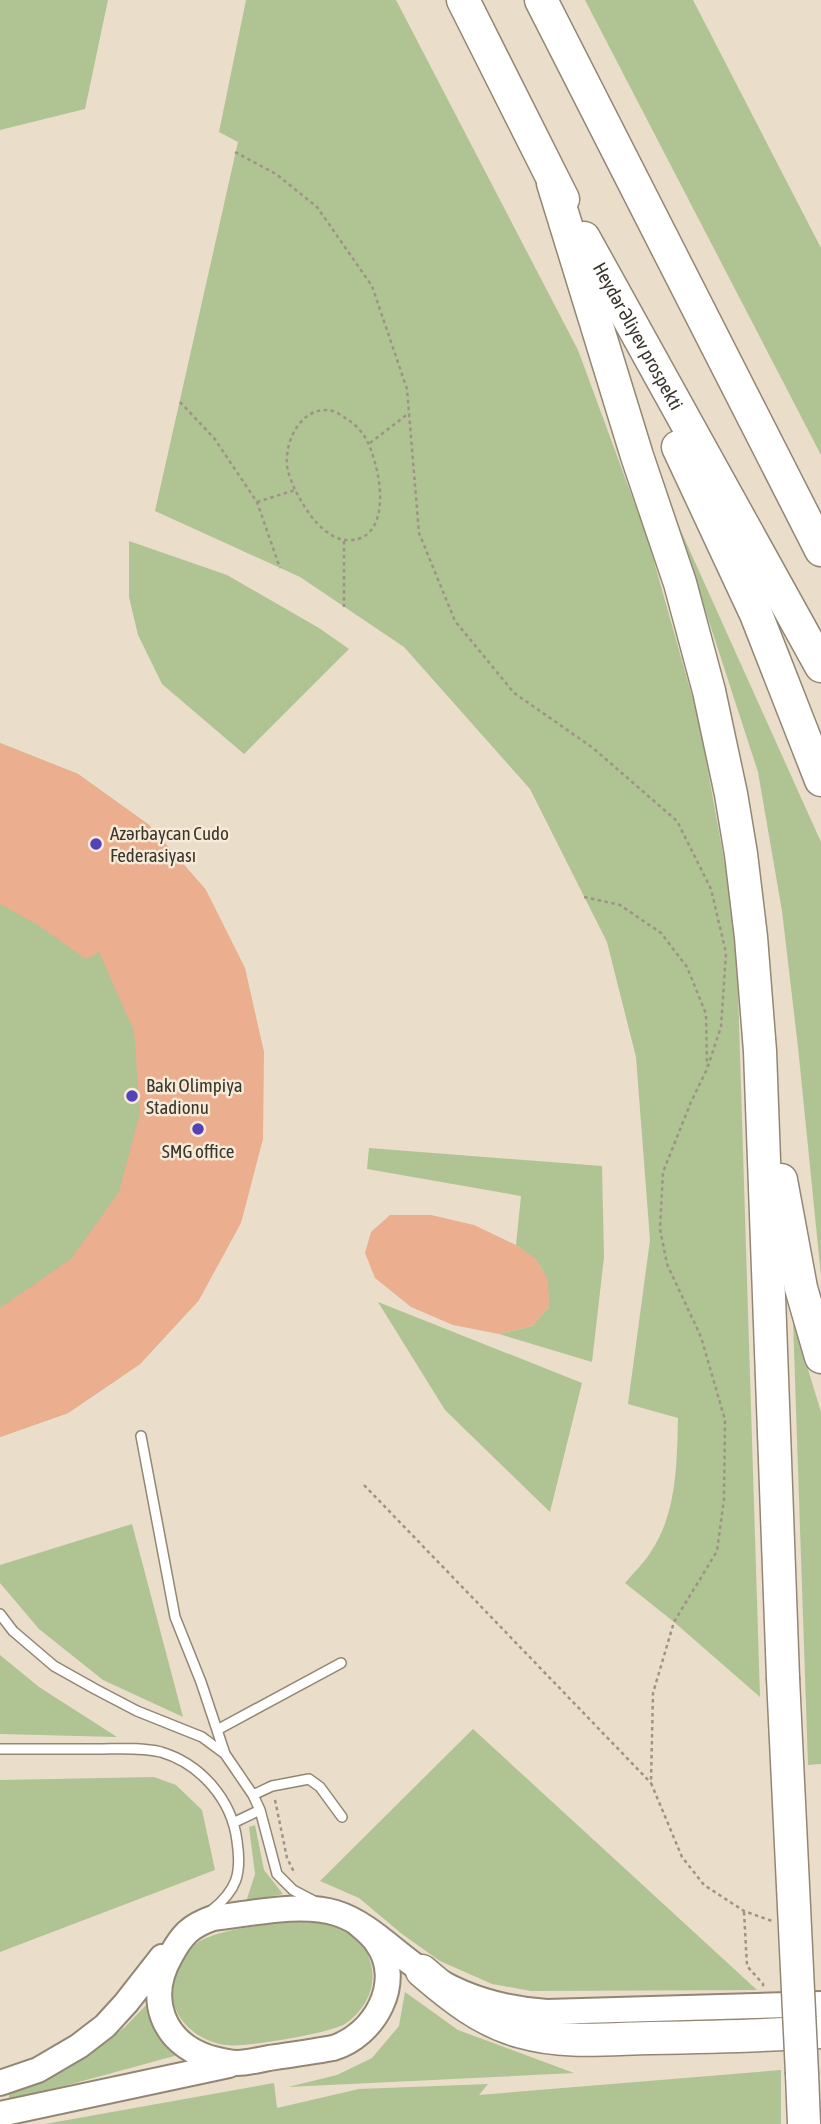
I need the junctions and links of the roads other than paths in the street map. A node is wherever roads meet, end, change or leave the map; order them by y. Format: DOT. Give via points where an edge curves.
graph roads {
  1 [pos="463,0"];
  2 [pos="541,0"];
  3 [pos="554,183"];
  4 [pos="821,550"];
  5 [pos="756,614"];
  6 [pos="821,666"];
  7 [pos="821,750"];
  8 [pos="821,780"];
  9 [pos="760,1051"];
  10 [pos="821,1357"];
  11 [pos="141,1436"];
  12 [pos="0,1614"];
  13 [pos="341,1663"];
  14 [pos="217,1730"];
  15 [pos="0,1749"];
  16 [pos="225,1754"];
  17 [pos="253,1795"];
  18 [pos="260,1810"];
  19 [pos="342,1817"];
  20 [pos="235,1822"];
  21 [pos="347,1918"];
  22 [pos="186,1931"];
  23 [pos="422,1971"];
  24 [pos="821,2004"];
  25 [pos="821,2032"];
  26 [pos="236,2063"];
  27 [pos="0,2083"];
  28 [pos="0,2114"];
  29 [pos="804,2124"];
  1 -- 3 [label="highway, Heydər Əliyev prospekti"];
  2 -- 4 [label="highway"];
  3 -- 5 [label="highway"];
  3 -- 6 [label="highway, Heydər Əliyev prospekti"];
  3 -- 9 [label="highway" via="680,583 709,691 741,854"];
  5 -- 7 [label="highway"];
  5 -- 8 [label="highway"];
  9 -- 10 [label="highway" via="801,1288"];
  9 -- 29 [label="highway, bridge"];
  11 -- 14 [label="lane" via="175,1617"];
  12 -- 16 [label="lane" via="13,1632 54,1666 137,1711 202,1737"];
  13 -- 14 [label="lane"];
  14 -- 16 [label="lane"];
  15 -- 20 [label="lane" via="137,1748 161,1752 206,1779"];
  16 -- 17 [label="lane"];
  17 -- 18 [label="lane"];
  17 -- 19 [label="lane" via="309,1779"];
  18 -- 20 [label="lane"];
  18 -- 21 [label="lane" via="276,1874 293,1890"];
  20 -- 22 [label="lane" via="239,1874 233,1889"];
  21 -- 22 [label="main road" via="317,1908 214,1918"];
  21 -- 23 [label="main road"];
  21 -- 26 [label="main road" via="378,1944 384,1956 386,1990 373,2021 333,2049"];
  22 -- 26 [label="main road" via="160,1979 159,2002 166,2024 187,2047 209,2058"];
  22 -- 27 [label="main road" via="126,2003 79,2046 38,2070"];
  23 -- 24 [label="main road" via="466,1995 523,2011"];
  23 -- 25 [label="highway" via="491,2020 548,2038"];
  26 -- 28 [label="main road"];
}
